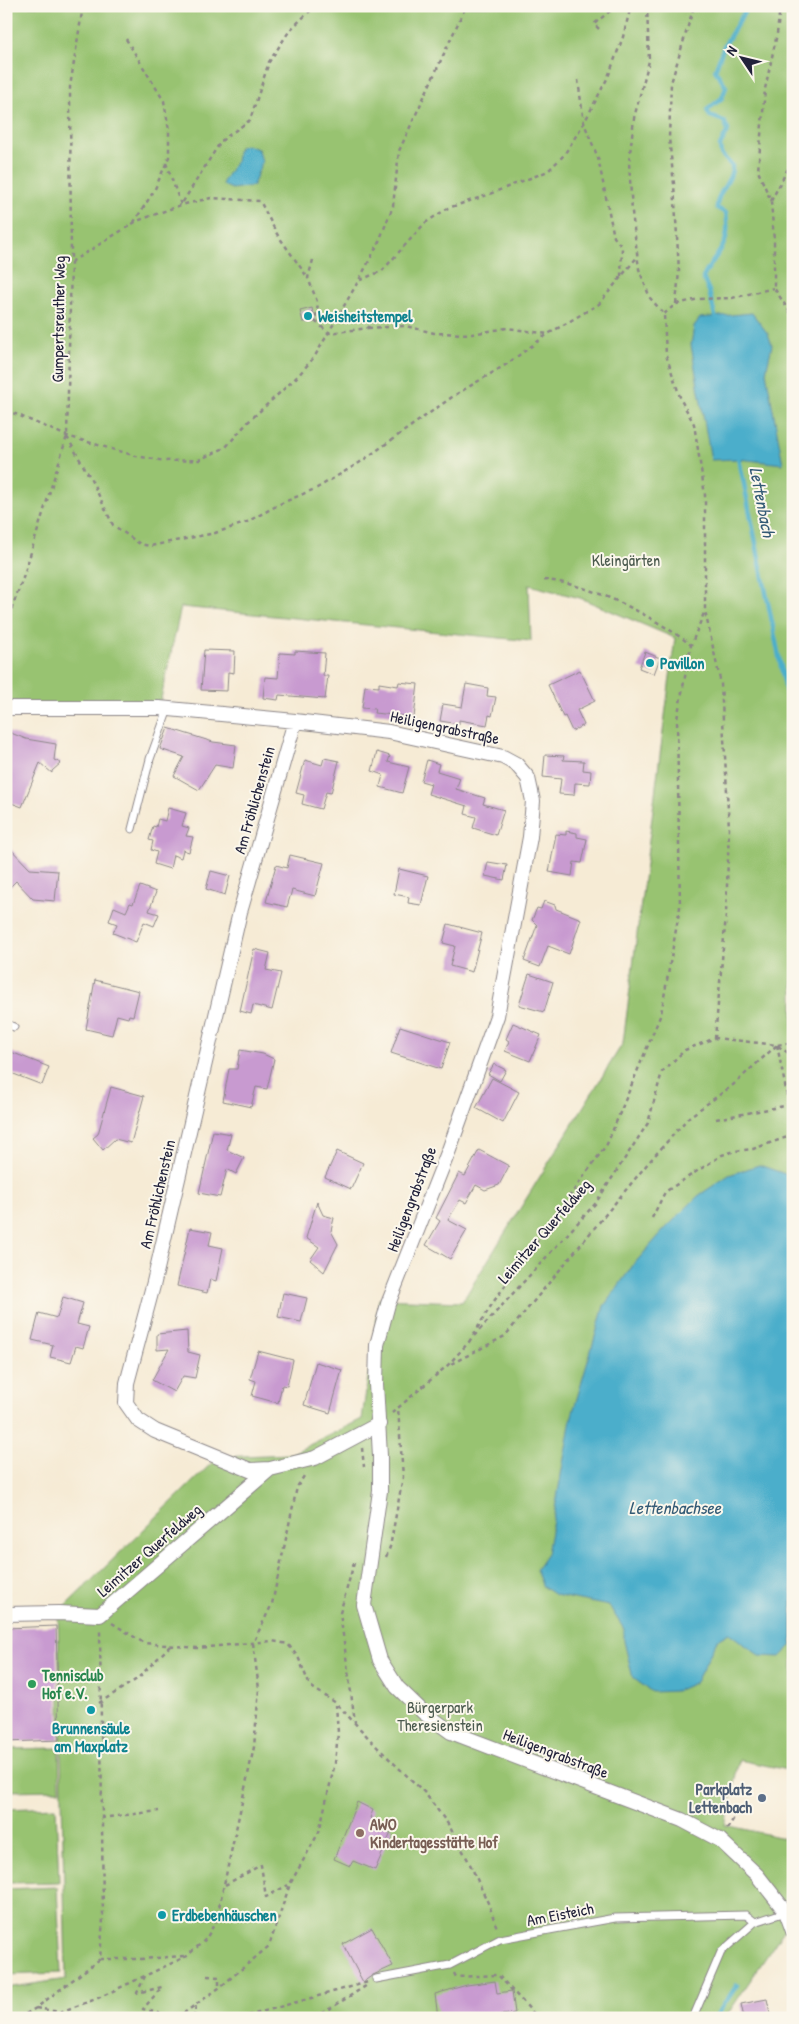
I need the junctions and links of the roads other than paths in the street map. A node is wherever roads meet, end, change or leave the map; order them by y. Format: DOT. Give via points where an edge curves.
graph roads {
  1 [pos="6,708"];
  2 [pos="168,709"];
  3 [pos="295,721"];
  4 [pos="132,829"];
  5 [pos="378,1424"];
  6 [pos="270,1469"];
  7 [pos="6,1614"];
  8 [pos="790,1912"];
  9 [pos="755,1922"];
  10 [pos="793,1931"];
  11 [pos="376,1979"];
  12 [pos="693,2018"];
  1 -- 2 [label="street, Heiligengrabstraße"];
  2 -- 3 [label="street, Heiligengrabstraße"];
  2 -- 4 [label="lane" via="150,759"];
  3 -- 5 [label="street, Heiligengrabstraße" via="388,732 503,757 516,764 528,778 533,800 530,838 497,1016 449,1150 388,1304 377,1346"];
  3 -- 6 [label="street, Am Fröhlichenstein" via="240,912 128,1383 126,1403 138,1420 155,1431 250,1470"];
  5 -- 6 [label="street, Am Fröhlichenstein" via="315,1458"];
  5 -- 8 [label="street, Heiligengrabstraße" via="380,1491 364,1605 380,1660 397,1687 422,1712 451,1732 682,1820 720,1840"];
  6 -- 7 [label="street, Leimitzer Querfeldweg" via="100,1615"];
  8 -- 9 [label="lane"];
  8 -- 10 [label="street, Heiligengrabstraße"];
  9 -- 11 [label="lane, Am Eisteich" via="746,1915 615,1918 500,1939 450,1965"];
  9 -- 12 [label="lane" via="721,1952"];
}
